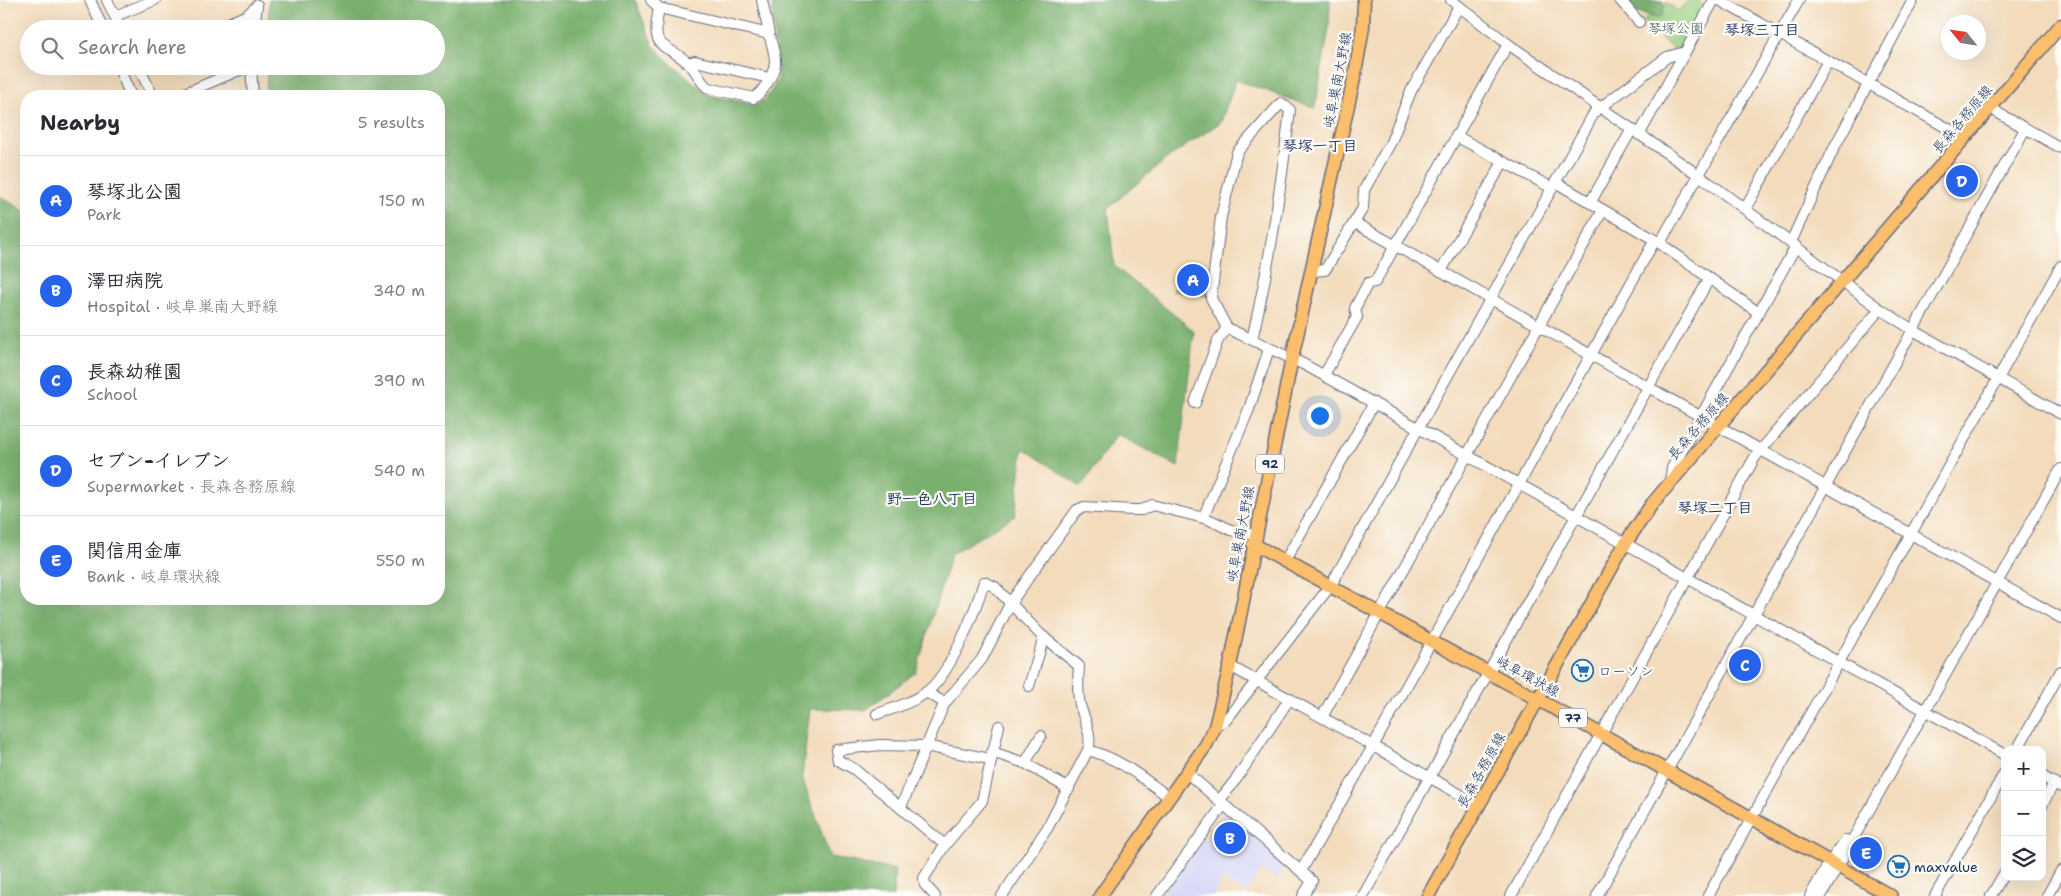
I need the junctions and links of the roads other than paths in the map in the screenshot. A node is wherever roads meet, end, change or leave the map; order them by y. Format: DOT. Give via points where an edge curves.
graph roads {
  1 [pos="90,0"];
  2 [pos="107,0"];
  3 [pos="155,0"];
  4 [pos="651,0"];
  5 [pos="762,0"];
  6 [pos="1364,0"];
  7 [pos="1620,0"];
  8 [pos="1714,0"];
  9 [pos="1719,0"];
  10 [pos="1799,0"];
  11 [pos="1913,0"];
  12 [pos="255,2"];
  13 [pos="1454,2"];
  14 [pos="659,8"];
  15 [pos="115,16"];
  16 [pos="99,20"];
  17 [pos="117,20"];
  18 [pos="235,20"];
  19 [pos="254,20"];
  20 [pos="1639,22"];
  21 [pos="2061,25"];
  22 [pos="769,34"];
  23 [pos="1780,34"];
  24 [pos="1508,44"];
  25 [pos="1685,52"];
  26 [pos="1828,61"];
  27 [pos="688,63"];
  28 [pos="122,75"];
  29 [pos="142,75"];
  30 [pos="228,75"];
  31 [pos="251,75"];
  32 [pos="769,78"];
  33 [pos="1868,83"];
  34 [pos="128,90"];
  35 [pos="150,90"];
  36 [pos="192,90"];
  37 [pos="252,90"];
  38 [pos="1991,106"];
  39 [pos="1599,107"];
  40 [pos="2025,129"];
  41 [pos="1636,132"];
  42 [pos="1456,136"];
  43 [pos="1965,138"];
  44 [pos="2061,148"];
  45 [pos="1503,162"];
  46 [pos="1700,176"];
  47 [pos="1553,185"];
  48 [pos="1590,202"];
  49 [pos="1745,209"];
  50 [pos="1603,210"];
  51 [pos="1355,224"];
  52 [pos="1658,241"];
  53 [pos="1793,244"];
  54 [pos="1395,246"];
  55 [pos="2061,266"];
  56 [pos="1312,271"];
  57 [pos="1441,272"];
  58 [pos="1709,278"];
  59 [pos="1842,280"];
  60 [pos="1490,299"];
  61 [pos="1880,309"];
  62 [pos="1758,313"];
  63 [pos="1539,326"];
  64 [pos="1227,328"];
  65 [pos="1913,330"];
  66 [pos="1252,339"];
  67 [pos="1269,349"];
  68 [pos="1590,355"];
  69 [pos="1292,358"];
  70 [pos="1324,375"];
  71 [pos="1998,378"];
  72 [pos="1648,387"];
  73 [pos="1195,403"];
  74 [pos="1374,403"];
  75 [pos="2061,414"];
  76 [pos="1701,416"];
  77 [pos="1718,427"];
  78 [pos="1419,428"];
  79 [pos="1762,452"];
  80 [pos="1468,455"];
  81 [pos="2061,469"];
  82 [pos="1670,481"];
  83 [pos="1518,483"];
  84 [pos="1825,487"];
  85 [pos="1576,516"];
  86 [pos="1203,518"];
  87 [pos="1911,534"];
  88 [pos="1254,540"];
  89 [pos="1625,544"];
  90 [pos="1285,561"];
  91 [pos="1688,579"];
  92 [pos="1997,583"];
  93 [pos="1331,585"];
  94 [pos="1011,602"];
  95 [pos="1380,612"];
  96 [pos="1754,615"];
  97 [pos="2061,618"];
  98 [pos="1044,637"];
  99 [pos="1431,640"];
  100 [pos="1839,663"];
  101 [pos="1230,666"];
  102 [pos="2061,671"];
  103 [pos="1488,672"];
  104 [pos="1256,679"];
  105 [pos="1029,686"];
  106 [pos="926,692"];
  107 [pos="1290,698"];
  108 [pos="1538,700"];
  109 [pos="945,703"];
  110 [pos="1925,711"];
  111 [pos="877,714"];
  112 [pos="1322,718"];
  113 [pos="999,726"];
  114 [pos="1215,727"];
  115 [pos="1602,734"];
  116 [pos="1041,736"];
  117 [pos="925,746"];
  118 [pos="2019,746"];
  119 [pos="1372,748"];
  120 [pos="1088,750"];
  121 [pos="2001,753"];
  122 [pos="991,756"];
  123 [pos="1025,764"];
  124 [pos="1666,771"];
  125 [pos="1186,772"];
  126 [pos="1430,778"];
  127 [pos="2046,778"];
  128 [pos="2001,779"];
  129 [pos="2058,785"];
  130 [pos="1069,789"];
  131 [pos="1169,797"];
  132 [pos="2046,800"];
  133 [pos="1221,803"];
  134 [pos="1479,805"];
  135 [pos="900,807"];
  136 [pos="1751,818"];
  137 [pos="945,845"];
  138 [pos="1833,865"];
  139 [pos="1301,871"];
  140 [pos="2061,871"];
  141 [pos="2001,879"];
  142 [pos="1430,895"];
  143 [pos="935,896"];
  144 [pos="1002,896"];
  145 [pos="1100,896"];
  146 [pos="1157,896"];
  147 [pos="1303,896"];
  148 [pos="1364,896"];
  149 [pos="1511,896"];
  150 [pos="1597,896"];
  151 [pos="1708,896"];
  152 [pos="1810,896"];
  153 [pos="1821,896"];
  154 [pos="1891,896"];
  155 [pos="1935,896"];
  156 [pos="1991,896"];
  157 [pos="2047,896"];
  1 -- 16 [label="street"];
  2 -- 15 [label="street"];
  3 -- 15 [label="street"];
  4 -- 14 [label="street"];
  5 -- 22 [label="street"];
  6 -- 56 [label="main road, 岐阜巣南大野線 / 92" via="1355,74"];
  7 -- 20 [label="street"];
  8 -- 25 [label="street"];
  9 -- 23 [label="street"];
  10 -- 23 [label="street"];
  11 -- 33 [label="street"];
  12 -- 18 [label="street" via="247,15"];
  12 -- 19 [label="street"];
  13 -- 24 [label="street"];
  13 -- 51 [label="street" via="1390,142 1364,190 1363,208"];
  14 -- 22 [label="street"];
  14 -- 27 [label="street" via="656,33 662,47"];
  15 -- 17 [label="street"];
  21 -- 38 [label="main road, 長森各務原線"];
  22 -- 32 [label="street" via="775,61"];
  23 -- 26 [label="street"];
  23 -- 46 [label="street"];
  24 -- 39 [label="street"];
  24 -- 42 [label="street"];
  25 -- 39 [label="street" via="1667,57"];
  25 -- 41 [label="street"];
  26 -- 33 [label="street"];
  26 -- 49 [label="street"];
  27 -- 32 [label="street" via="695,61"];
  27 -- 32 [label="street" via="708,88 754,98"];
  28 -- 34 [label="street"];
  29 -- 35 [label="street"];
  30 -- 36 [label="street"];
  31 -- 37 [label="street"];
  33 -- 43 [label="street"];
  33 -- 53 [label="street" via="1834,148"];
  38 -- 40 [label="street"];
  38 -- 43 [label="main road, 長森各務原線"];
  39 -- 41 [label="street"];
  39 -- 47 [label="street"];
  40 -- 44 [label="street"];
  40 -- 65 [label="street"];
  41 -- 46 [label="street"];
  41 -- 48 [label="street"];
  42 -- 45 [label="street"];
  42 -- 54 [label="street"];
  43 -- 59 [label="main road, 長森各務原線"];
  45 -- 47 [label="street"];
  45 -- 57 [label="street"];
  46 -- 49 [label="street"];
  46 -- 52 [label="street"];
  47 -- 48 [label="street"];
  47 -- 60 [label="street"];
  48 -- 50 [label="street"];
  49 -- 53 [label="street"];
  50 -- 52 [label="street"];
  50 -- 63 [label="street"];
  51 -- 54 [label="street"];
  51 -- 56 [label="street" via="1324,270"];
  52 -- 58 [label="street"];
  52 -- 68 [label="street"];
  53 -- 59 [label="street"];
  53 -- 62 [label="street"];
  54 -- 57 [label="street"];
  54 -- 70 [label="street" via="1375,282 1368,283 1355,308 1357,317"];
  55 -- 71 [label="street"];
  56 -- 69 [label="main road, 岐阜巣南大野線 / 92"];
  57 -- 60 [label="street"];
  58 -- 62 [label="street"];
  58 -- 72 [label="street"];
  59 -- 61 [label="street"];
  59 -- 77 [label="main road, 長森各務原線"];
  60 -- 63 [label="street"];
  60 -- 78 [label="street"];
  61 -- 65 [label="street"];
  61 -- 79 [label="street"];
  62 -- 76 [label="street"];
  63 -- 68 [label="street"];
  63 -- 80 [label="street"];
  64 -- 66 [label="street"];
  64 -- 66 [label="street" via="1211,298 1221,217 1237,152 1281,103 1290,110 1266,279"];
  64 -- 73 [label="street" via="1218,340"];
  65 -- 71 [label="street"];
  65 -- 84 [label="street"];
  66 -- 67 [label="street"];
  67 -- 69 [label="street"];
  67 -- 86 [label="street" via="1249,409"];
  68 -- 72 [label="street"];
  68 -- 83 [label="street"];
  69 -- 70 [label="street"];
  69 -- 88 [label="main road, 岐阜巣南大野線 / 92"];
  70 -- 74 [label="street"];
  71 -- 75 [label="street"];
  71 -- 87 [label="street"];
  72 -- 76 [label="street"];
  72 -- 85 [label="street"];
  74 -- 78 [label="street"];
  74 -- 90 [label="street"];
  76 -- 77 [label="street"];
  76 -- 82 [label="street" via="1672,468"];
  77 -- 79 [label="street"];
  77 -- 82 [label="main road, 長森各務原線"];
  78 -- 80 [label="street"];
  78 -- 93 [label="street"];
  79 -- 84 [label="street"];
  79 -- 91 [label="street" via="1755,457"];
  80 -- 83 [label="street"];
  80 -- 95 [label="street"];
  81 -- 92 [label="street"];
  82 -- 89 [label="main road, 長森各務原線"];
  83 -- 85 [label="street"];
  83 -- 99 [label="street"];
  84 -- 87 [label="street"];
  84 -- 96 [label="street"];
  85 -- 89 [label="street"];
  85 -- 103 [label="street"];
  86 -- 88 [label="street"];
  86 -- 94 [label="street" via="1152,505 1142,510 1084,507 1077,510"];
  87 -- 92 [label="street"];
  87 -- 100 [label="street"];
  88 -- 90 [label="main road, 岐阜環状線 / 77"];
  88 -- 101 [label="main road, 岐阜巣南大野線 / 92"];
  89 -- 91 [label="street"];
  89 -- 108 [label="main road, 長森各務原線"];
  90 -- 93 [label="main road, 岐阜環状線 / 77"];
  91 -- 96 [label="street"];
  91 -- 115 [label="street"];
  92 -- 97 [label="street"];
  92 -- 110 [label="street"];
  93 -- 95 [label="main road, 岐阜環状線 / 77"];
  93 -- 104 [label="street"];
  94 -- 98 [label="street"];
  94 -- 106 [label="street" via="995,587 984,582 962,640"];
  94 -- 109 [label="street" via="982,659"];
  95 -- 99 [label="main road, 岐阜環状線 / 77"];
  95 -- 112 [label="street"];
  96 -- 100 [label="street"];
  96 -- 124 [label="street"];
  98 -- 105 [label="street"];
  98 -- 120 [label="street" via="1079,666 1079,696 1091,743"];
  99 -- 103 [label="main road, 岐阜環状線 / 77"];
  99 -- 119 [label="street"];
  100 -- 110 [label="street"];
  100 -- 136 [label="street"];
  101 -- 104 [label="street"];
  101 -- 114 [label="main road, 岐阜巣南大野線 / 92"];
  102 -- 118 [label="street"];
  103 -- 108 [label="main road, 岐阜環状線 / 77"];
  103 -- 126 [label="street"];
  104 -- 107 [label="street"];
  104 -- 114 [label="street" via="1226,720"];
  106 -- 109 [label="street"];
  106 -- 111 [label="street"];
  107 -- 112 [label="street"];
  107 -- 133 [label="street"];
  108 -- 115 [label="main road, 岐阜環状線 / 77"];
  108 -- 134 [label="main road, 長森各務原線"];
  109 -- 117 [label="street"];
  110 -- 121 [label="street"];
  110 -- 138 [label="street" via="1869,810"];
  112 -- 119 [label="street"];
  113 -- 122 [label="street"];
  114 -- 125 [label="main road, 岐阜巣南大野線 / 92"];
  115 -- 124 [label="main road, 岐阜環状線 / 77"];
  115 -- 149 [label="street"];
  116 -- 123 [label="street"];
  117 -- 122 [label="street"];
  117 -- 135 [label="street"];
  117 -- 135 [label="street" via="880,745 836,750 838,760"];
  119 -- 126 [label="street"];
  119 -- 139 [label="street"];
  120 -- 130 [label="street"];
  120 -- 131 [label="street" via="1119,761"];
  122 -- 123 [label="street"];
  122 -- 137 [label="street" via="982,801"];
  123 -- 130 [label="street"];
  124 -- 136 [label="main road, 岐阜環状線 / 77"];
  124 -- 150 [label="street"];
  125 -- 131 [label="main road, 岐阜巣南大野線 / 92"];
  125 -- 133 [label="street"];
  126 -- 134 [label="street"];
  126 -- 148 [label="street"];
  127 -- 129 [label="street"];
  128 -- 155 [label="street"];
  129 -- 132 [label="street"];
  130 -- 144 [label="street"];
  131 -- 145 [label="main road, 岐阜巣南大野線 / 92"];
  133 -- 139 [label="street"];
  133 -- 146 [label="street"];
  134 -- 142 [label="main road, 長森各務原線"];
  135 -- 137 [label="street"];
  136 -- 138 [label="main road, 岐阜環状線 / 77"];
  136 -- 151 [label="street"];
  137 -- 143 [label="street" via="924,878"];
  138 -- 152 [label="street"];
  138 -- 153 [label="street"];
  138 -- 154 [label="main road, 岐阜環状線 / 77"];
  139 -- 147 [label="street" via="1312,881"];
  140 -- 157 [label="street"];
  141 -- 156 [label="street"];
}
